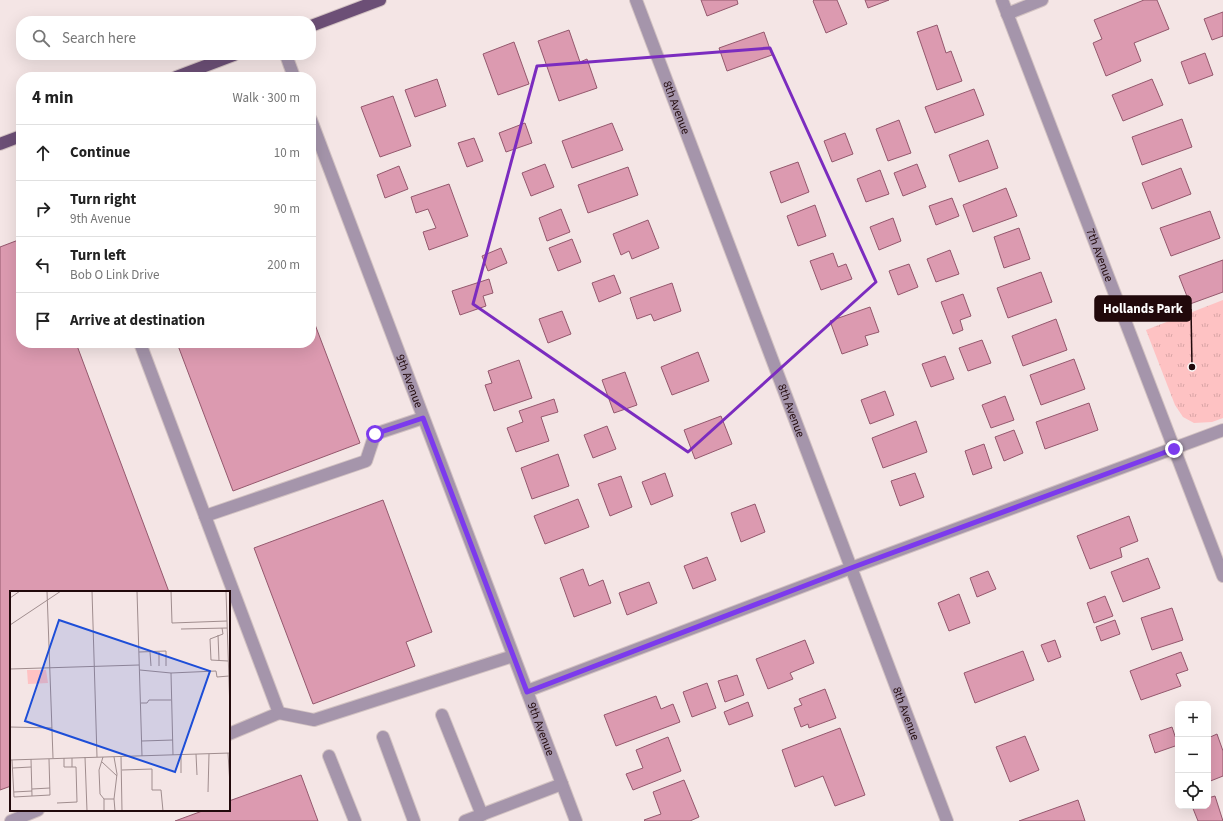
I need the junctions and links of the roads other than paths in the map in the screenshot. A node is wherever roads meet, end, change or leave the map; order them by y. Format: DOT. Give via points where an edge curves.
graph roads {
  1 [pos="380,0"];
  2 [pos="636,0"];
  3 [pos="1002,0"];
  4 [pos="1042,0"];
  5 [pos="1008,14"];
  6 [pos="316,24"];
  7 [pos="221,60"];
  8 [pos="288,60"];
  9 [pos="189,72"];
  10 [pos="292,72"];
  11 [pos="16,138"];
  12 [pos="0,144"];
  13 [pos="316,148"];
  14 [pos="142,348"];
  15 [pos="423,418"];
  16 [pos="1223,430"];
  17 [pos="1174,449"];
  18 [pos="205,516"];
  19 [pos="851,568"];
  20 [pos="1223,576"];
  21 [pos="513,656"];
  22 [pos="527,692"];
  23 [pos="279,713"];
  24 [pos="442,715"];
  25 [pos="230,734"];
  26 [pos="383,737"];
  27 [pos="329,756"];
  28 [pos="562,784"];
  29 [pos="35,811"];
  30 [pos="482,815"];
  31 [pos="10,821"];
  32 [pos="355,821"];
  33 [pos="414,821"];
  34 [pos="465,821"];
  35 [pos="576,821"];
  36 [pos="947,821"];
  1 -- 6 [label="main road"];
  2 -- 19 [label="street, 8th Avenue"];
  3 -- 5 [label="street, 7th Avenue"];
  4 -- 5 [label="street"];
  5 -- 17 [label="street, 7th Avenue"];
  7 -- 9 [label="main road"];
  8 -- 10 [label="street"];
  11 -- 12 [label="main road"];
  13 -- 15 [label="street, 9th Avenue"];
  14 -- 18 [label="street"];
  15 -- 18 [label="street" via="375,434 366,461"];
  15 -- 21 [label="street, 9th Avenue"];
  16 -- 17 [label="street"];
  17 -- 19 [label="street"];
  17 -- 20 [label="street, 7th Avenue"];
  18 -- 23 [label="street"];
  19 -- 22 [label="street"];
  19 -- 36 [label="street, 8th Avenue"];
  21 -- 22 [label="street, 9th Avenue"];
  21 -- 23 [label="street" via="314,720"];
  22 -- 28 [label="street, 9th Avenue"];
  23 -- 25 [label="street"];
  24 -- 30 [label="street"];
  26 -- 33 [label="street"];
  27 -- 32 [label="street"];
  28 -- 30 [label="street"];
  28 -- 35 [label="street, 9th Avenue"];
  29 -- 31 [label="street"];
  30 -- 34 [label="street"];
}
